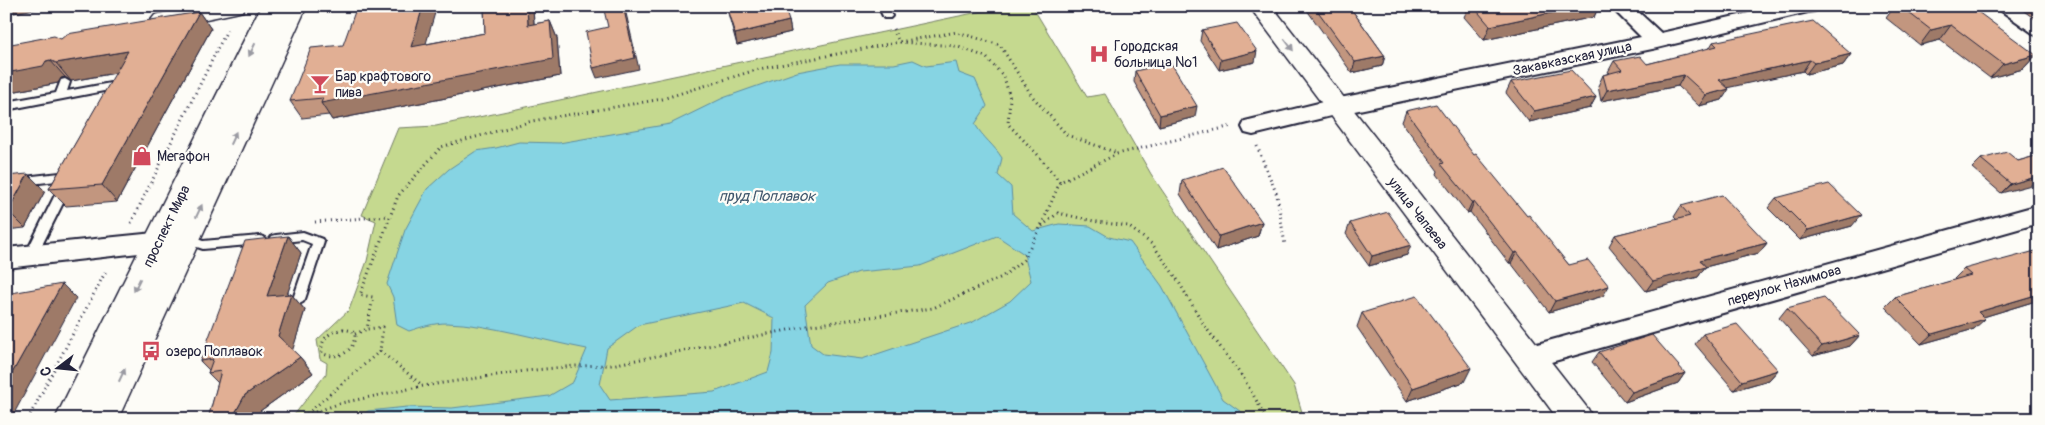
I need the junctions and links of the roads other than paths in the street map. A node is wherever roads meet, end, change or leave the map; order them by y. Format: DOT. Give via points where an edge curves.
graph roads {
  1 [pos="273,6"];
  2 [pos="296,6"];
  3 [pos="1260,6"];
  4 [pos="1620,6"];
  5 [pos="1808,6"];
  6 [pos="1977,6"];
  7 [pos="233,15"];
  8 [pos="146,23"];
  9 [pos="1657,41"];
  10 [pos="2039,50"];
  11 [pos="65,82"];
  12 [pos="60,95"];
  13 [pos="108,101"];
  14 [pos="6,106"];
  15 [pos="1336,107"];
  16 [pos="1253,127"];
  17 [pos="6,183"];
  18 [pos="2039,214"];
  19 [pos="172,240"];
  20 [pos="31,255"];
  21 [pos="6,258"];
  22 [pos="299,299"];
  23 [pos="1530,356"];
  24 [pos="71,419"];
  25 [pos="102,419"];
  26 [pos="1577,419"];
  1 -- 19 [label="main road, проспект Мира, one-way"];
  19 -- 2 [label="main road, проспект Мира, one-way"];
  3 -- 15 [label="main road, улица Чапаева, one-way"];
  4 -- 9 [label="street"];
  5 -- 9 [label="street, Закавказская улица"];
  6 -- 10 [label="street"];
  7 -- 8 [label="main road"];
  9 -- 15 [label="street, Закавказская улица"];
  11 -- 12 [label="lane"];
  12 -- 13 [label="lane" via="116,85"];
  12 -- 14 [label="lane"];
  15 -- 16 [label="street, Закавказская улица"];
  15 -- 23 [label="main road, улица Чапаева"];
  17 -- 20 [label="lane" via="73,172"];
  18 -- 23 [label="street, переулок Нахимова"];
  19 -- 20 [label="street"];
  19 -- 22 [label="lane" via="203,245 303,236 318,242"];
  19 -- 24 [label="main road, проспект Мира, one-way"];
  25 -- 19 [label="main road, проспект Мира, one-way"];
  20 -- 21 [label="street"];
  23 -- 26 [label="main road, улица Чапаева"];
}
